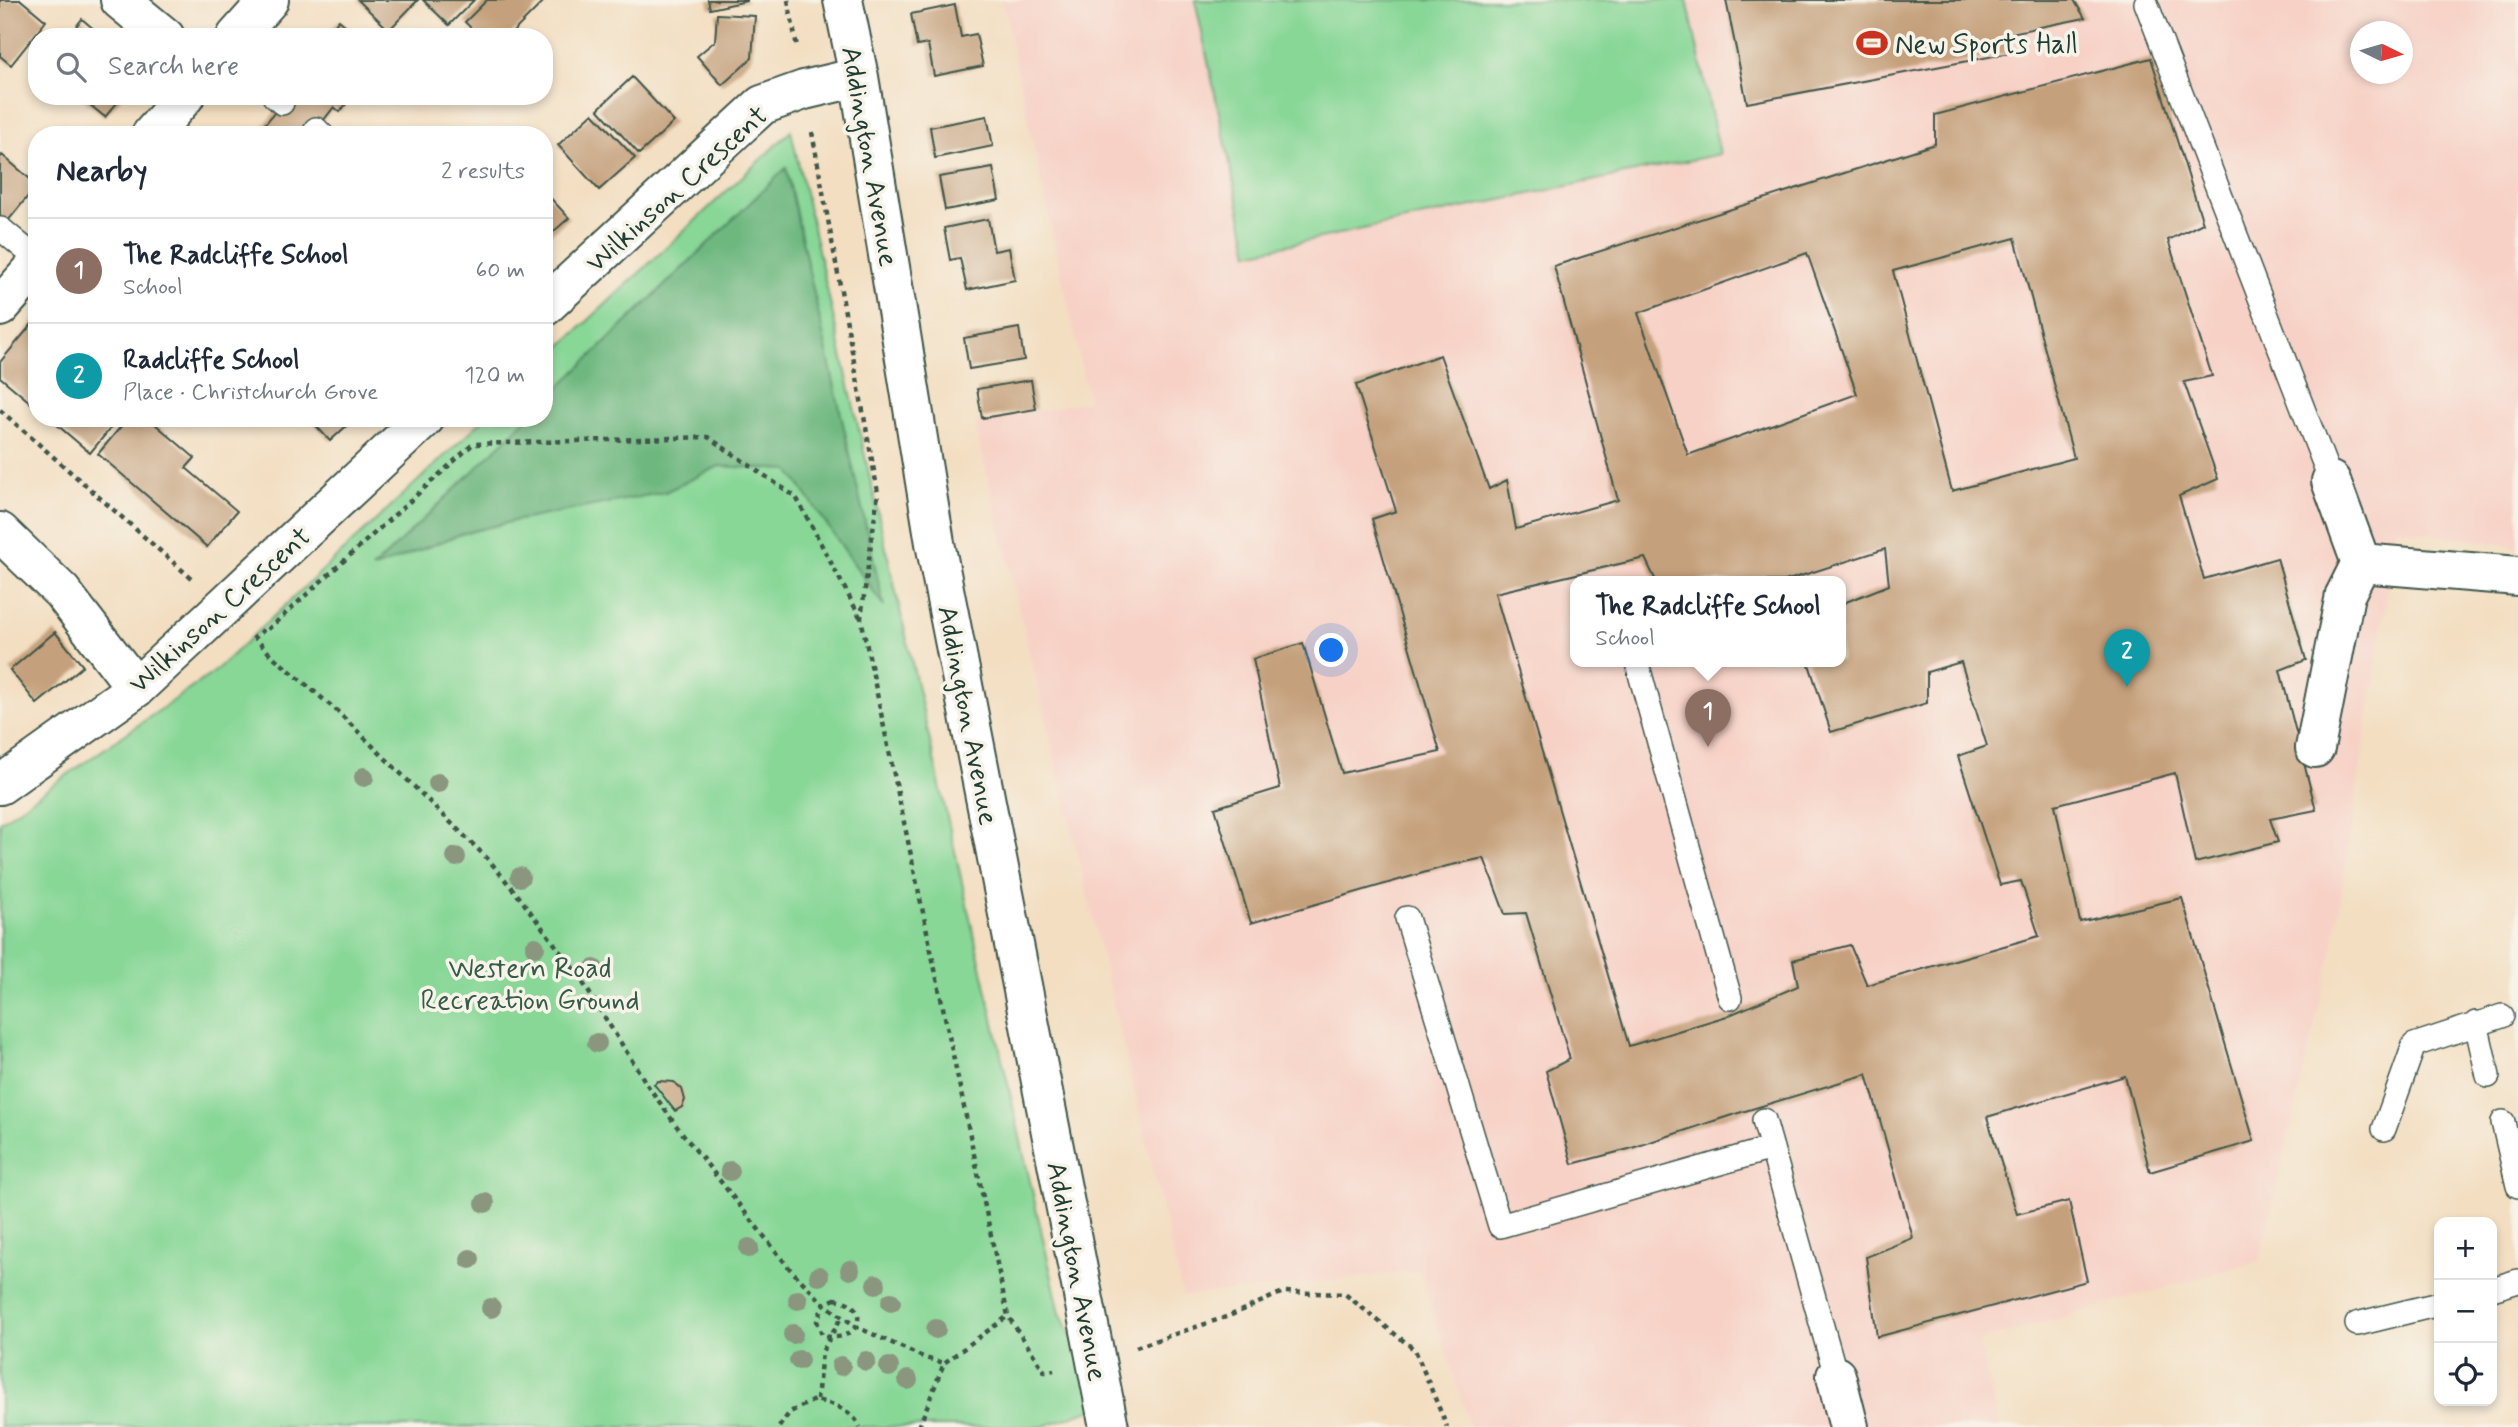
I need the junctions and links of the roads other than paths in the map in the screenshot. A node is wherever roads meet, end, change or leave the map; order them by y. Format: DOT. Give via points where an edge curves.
graph roads {
  1 [pos="120,0"];
  2 [pos="269,0"];
  3 [pos="842,0"];
  4 [pos="2146,3"];
  5 [pos="154,28"];
  6 [pos="244,28"];
  7 [pos="859,77"];
  8 [pos="177,105"];
  9 [pos="159,126"];
  10 [pos="1,229"];
  11 [pos="28,252"];
  12 [pos="28,275"];
  13 [pos="553,299"];
  14 [pos="0,307"];
  15 [pos="416,427"];
  16 [pos="2331,481"];
  17 [pos="0,531"];
  18 [pos="2361,563"];
  19 [pos="2518,576"];
  20 [pos="1638,667"];
  21 [pos="136,688"];
  22 [pos="2315,748"];
  23 [pos="0,785"];
  24 [pos="1407,918"];
  25 [pos="1730,998"];
  26 [pos="2502,1016"];
  27 [pos="2476,1023"];
  28 [pos="2488,1076"];
  29 [pos="1764,1119"];
  30 [pos="2503,1122"];
  31 [pos="2384,1129"];
  32 [pos="1772,1148"];
  33 [pos="2518,1186"];
  34 [pos="2518,1281"];
  35 [pos="2497,1287"];
  36 [pos="2434,1305"];
  37 [pos="2357,1324"];
  38 [pos="1836,1376"];
  39 [pos="1109,1427"];
  40 [pos="1849,1427"];
  1 -- 5 [label="street"];
  2 -- 6 [label="street"];
  3 -- 7 [label="street, Addington Avenue"];
  4 -- 16 [label="lane"];
  7 -- 13 [label="street, Wilkinson Crescent" via="761,105"];
  7 -- 39 [label="street, Addington Avenue" via="935,543"];
  8 -- 9 [label="street"];
  10 -- 11 [label="lane"];
  12 -- 14 [label="street"];
  15 -- 21 [label="street, Wilkinson Crescent" via="232,612"];
  16 -- 18 [label="street"];
  17 -- 21 [label="street" via="62,592"];
  18 -- 19 [label="street"];
  18 -- 22 [label="street" via="2345,595"];
  20 -- 25 [label="lane"];
  21 -- 23 [label="street, Wilkinson Crescent"];
  24 -- 32 [label="lane" via="1500,1226"];
  26 -- 27 [label="lane"];
  27 -- 28 [label="lane"];
  27 -- 31 [label="lane" via="2414,1045"];
  29 -- 32 [label="lane"];
  30 -- 33 [label="lane"];
  32 -- 38 [label="lane"];
  34 -- 35 [label="lane"];
  36 -- 37 [label="lane"];
  38 -- 40 [label="street"];
}
